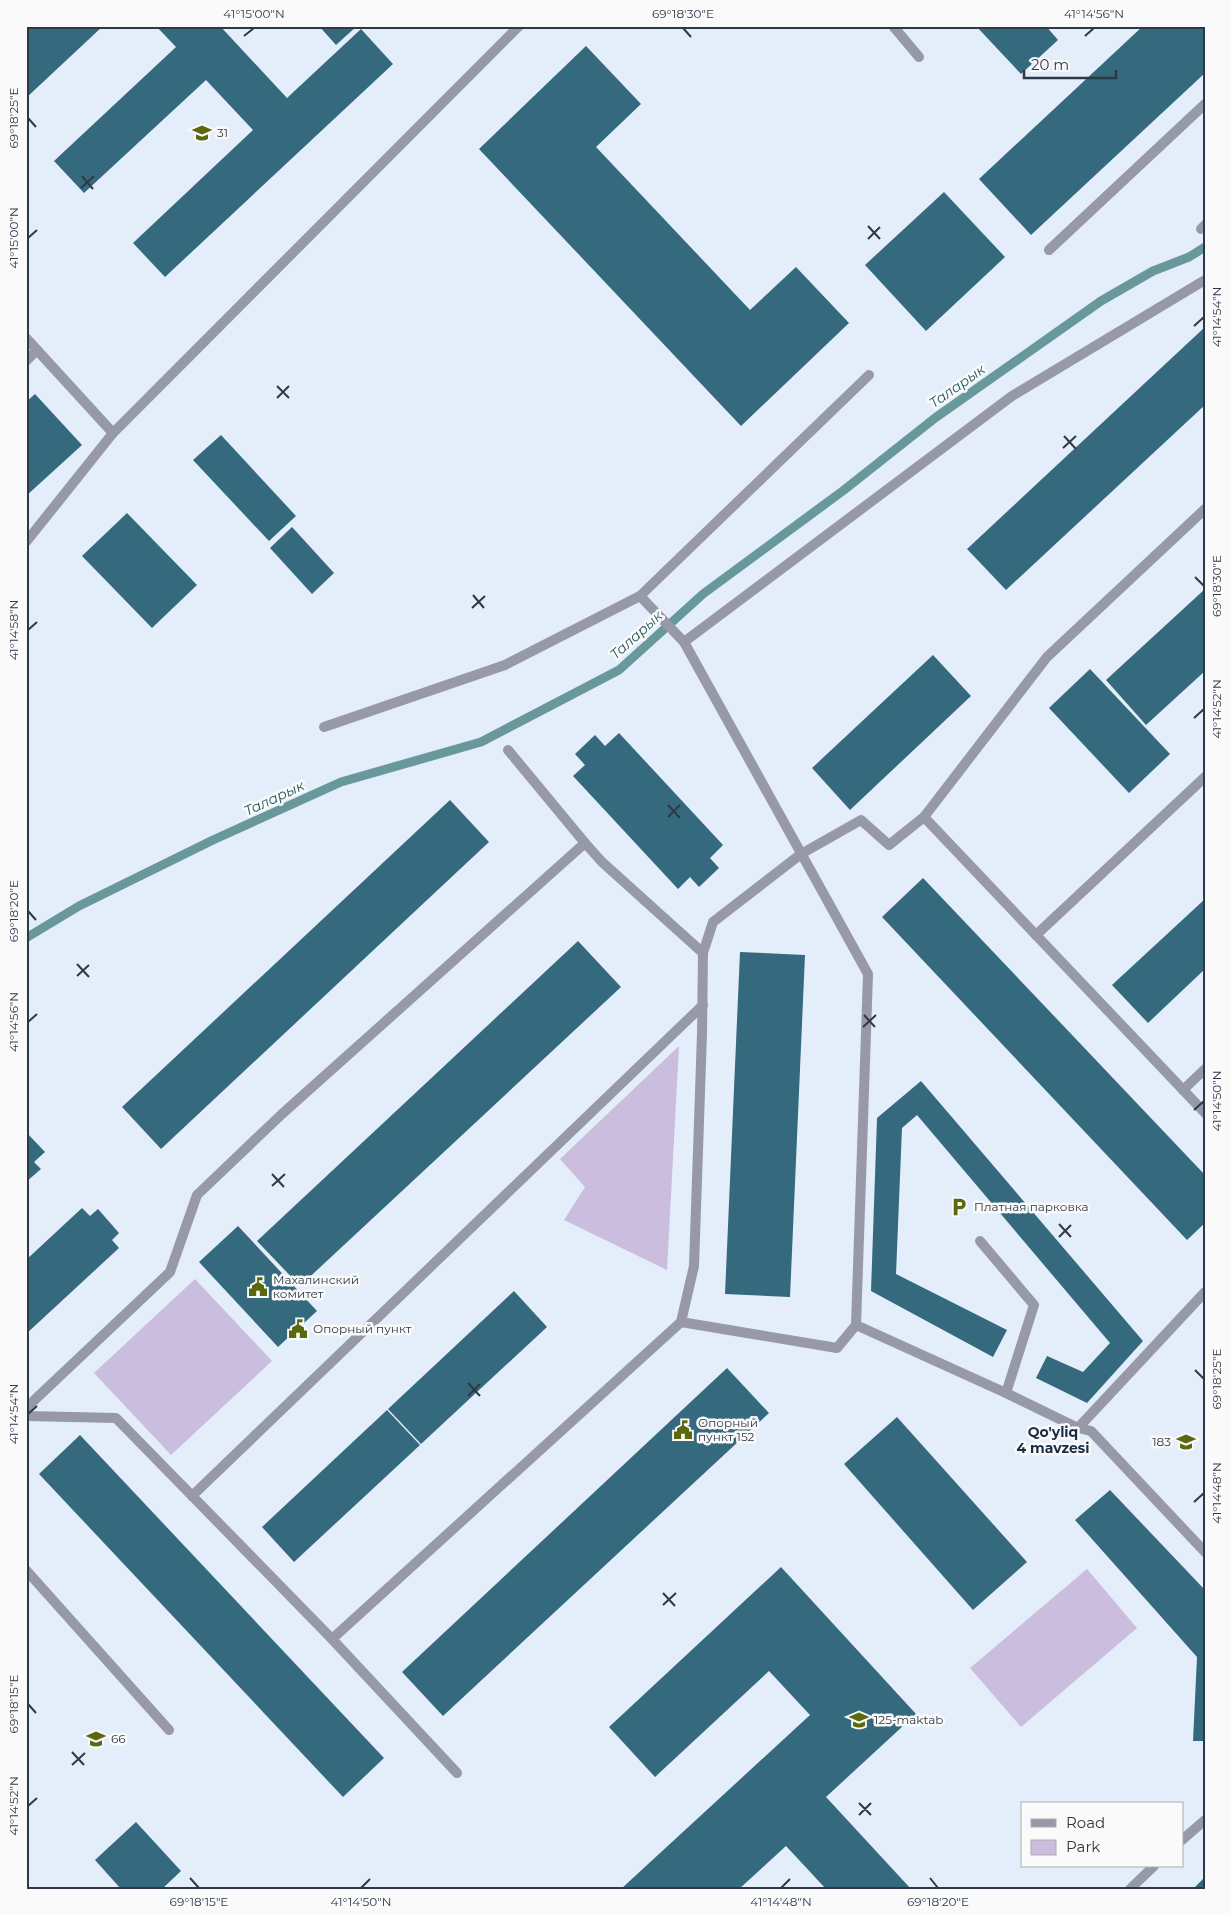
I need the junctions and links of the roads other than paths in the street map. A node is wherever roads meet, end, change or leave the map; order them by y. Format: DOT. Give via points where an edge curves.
graph roads {
  1 [pos="520,26"];
  2 [pos="893,26"];
  3 [pos="919,57"];
  4 [pos="1205,104"];
  5 [pos="1049,250"];
  6 [pos="1205,280"];
  7 [pos="26,338"];
  8 [pos="37,350"];
  9 [pos="26,361"];
  10 [pos="869,375"];
  11 [pos="114,433"];
  12 [pos="1205,509"];
  13 [pos="26,542"];
  14 [pos="640,596"];
  15 [pos="684,642"];
  16 [pos="324,727"];
  17 [pos="508,750"];
  18 [pos="1205,777"];
  19 [pos="924,817"];
  20 [pos="585,843"];
  21 [pos="801,854"];
  22 [pos="1036,935"];
  23 [pos="703,953"];
  24 [pos="703,1005"];
  25 [pos="1205,1069"];
  26 [pos="1183,1090"];
  27 [pos="1205,1114"];
  28 [pos="980,1240"];
  29 [pos="1205,1292"];
  30 [pos="681,1322"];
  31 [pos="856,1325"];
  32 [pos="1006,1393"];
  33 [pos="26,1408"];
  34 [pos="26,1416"];
  35 [pos="1078,1428"];
  36 [pos="192,1496"];
  37 [pos="1205,1552"];
  38 [pos="26,1570"];
  39 [pos="332,1639"];
  40 [pos="169,1730"];
  41 [pos="457,1773"];
  42 [pos="1205,1820"];
  43 [pos="1184,1838"];
  44 [pos="1152,1868"];
  45 [pos="1130,1889"];
  1 -- 11 [label="street"];
  2 -- 3 [label="street"];
  4 -- 5 [label="street"];
  6 -- 15 [label="street" via="1012,396"];
  7 -- 8 [label="street"];
  8 -- 9 [label="street"];
  8 -- 11 [label="street"];
  10 -- 14 [label="street"];
  11 -- 13 [label="street"];
  12 -- 19 [label="street" via="1047,657"];
  14 -- 15 [label="street"];
  14 -- 16 [label="street" via="505,665"];
  15 -- 21 [label="street"];
  17 -- 20 [label="street"];
  18 -- 22 [label="street"];
  19 -- 21 [label="street" via="889,845 862,820"];
  19 -- 22 [label="street"];
  20 -- 23 [label="street"];
  20 -- 33 [label="street" via="196,1195 170,1272"];
  21 -- 23 [label="street" via="713,922"];
  21 -- 31 [label="street" via="868,974"];
  22 -- 26 [label="street"];
  23 -- 24 [label="street"];
  24 -- 30 [label="street" via="694,1266"];
  24 -- 36 [label="street"];
  25 -- 26 [label="street"];
  26 -- 27 [label="street"];
  28 -- 32 [label="street" via="1034,1305"];
  29 -- 35 [label="street"];
  30 -- 31 [label="street" via="836,1348"];
  30 -- 39 [label="street"];
  31 -- 32 [label="street"];
  32 -- 35 [label="street"];
  34 -- 36 [label="street" via="116,1418"];
  35 -- 37 [label="street" via="1092,1431"];
  36 -- 39 [label="street"];
  38 -- 40 [label="street"];
  39 -- 41 [label="street"];
  42 -- 43 [label="street"];
  44 -- 45 [label="street"];
}
